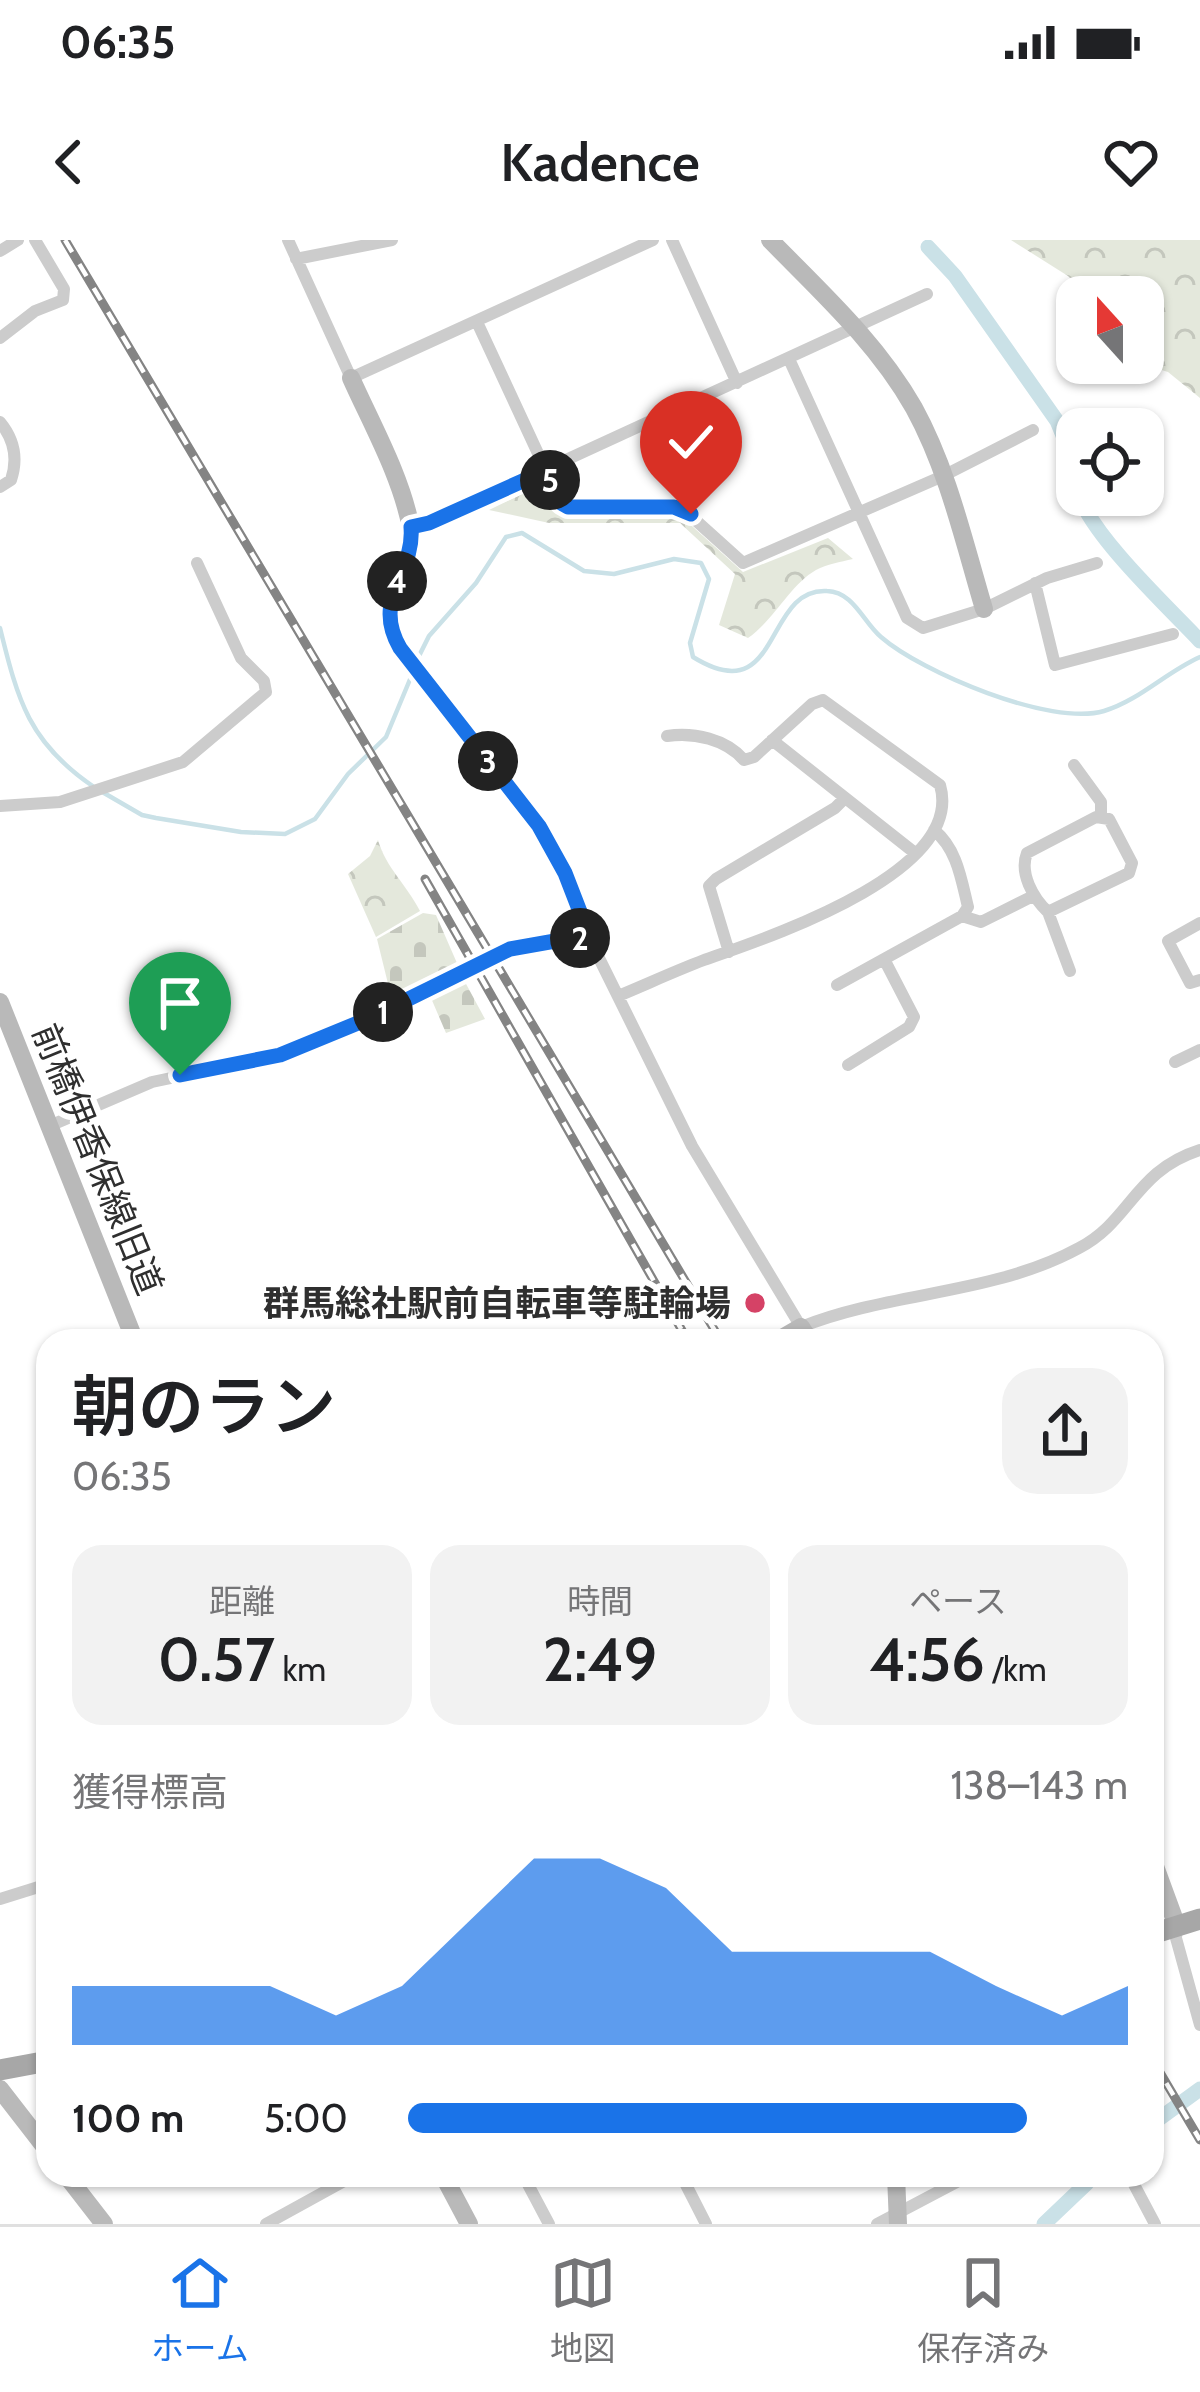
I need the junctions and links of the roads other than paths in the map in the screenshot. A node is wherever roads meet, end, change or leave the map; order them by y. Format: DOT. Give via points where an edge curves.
graph roads {
  1 [pos="18,240"];
  2 [pos="35,240"];
  3 [pos="288,240"];
  4 [pos="392,240"];
  5 [pos="653,240"];
  6 [pos="672,240"];
  7 [pos="770,240"];
  8 [pos="0,251"];
  9 [pos="296,260"];
  10 [pos="927,294"];
  11 [pos="477,322"];
  12 [pos="856,328"];
  13 [pos="0,338"];
  14 [pos="789,359"];
  15 [pos="351,378"];
  16 [pos="737,383"];
  17 [pos="0,422"];
  18 [pos="1033,430"];
  19 [pos="545,471"];
  20 [pos="943,476"];
  21 [pos="0,487"];
  22 [pos="861,513"];
  23 [pos="411,527"];
  24 [pos="197,563"];
  25 [pos="1097,563"];
  26 [pos="1035,583"];
  27 [pos="984,609"];
  28 [pos="1173,634"];
  29 [pos="444,705"];
  30 [pos="667,736"];
  31 [pos="772,740"];
  32 [pos="1074,765"];
  33 [pos="845,798"];
  34 [pos="0,806"];
  35 [pos="1101,818"];
  36 [pos="934,830"];
  37 [pos="915,853"];
  38 [pos="1034,896"];
  39 [pos="1048,912"];
  40 [pos="962,916"];
  41 [pos="1200,923"];
  42 [pos="589,935"];
  43 [pos="729,952"];
  44 [pos="884,959"];
  45 [pos="1070,971"];
  46 [pos="1200,980"];
  47 [pos="837,985"];
  48 [pos="618,996"];
  49 [pos="0,1002"];
  50 [pos="1200,1050"];
  51 [pos="1175,1062"];
  52 [pos="848,1065"];
  53 [pos="47,1126"];
  54 [pos="1200,1150"];
  55 [pos="130,1329"];
  56 [pos="803,1329"];
  57 [pos="814,1329"];
  58 [pos="36,1888"];
  59 [pos="1164,1891"];
  60 [pos="0,1898"];
  61 [pos="1200,1919"];
  62 [pos="1177,1926"];
  63 [pos="1164,1930"];
  64 [pos="1200,2025"];
  65 [pos="36,2063"];
  66 [pos="0,2070"];
  67 [pos="0,2090"];
  68 [pos="36,2136"];
  69 [pos="75,2187"];
  70 [pos="333,2187"];
  71 [pos="449,2187"];
  72 [pos="530,2187"];
  73 [pos="688,2187"];
  74 [pos="897,2187"];
  75 [pos="950,2187"];
  76 [pos="1135,2187"];
  77 [pos="898,2218"];
  78 [pos="104,2224"];
  79 [pos="266,2224"];
  80 [pos="469,2224"];
  81 [pos="549,2224"];
  82 [pos="706,2224"];
  83 [pos="877,2224"];
  84 [pos="1155,2224"];
  1 -- 8 [label="street"];
  2 -- 13 [label="street" via="63,300"];
  3 -- 9 [label="street"];
  4 -- 9 [label="street"];
  5 -- 11 [label="street"];
  6 -- 16 [label="street"];
  7 -- 12 [label="street"];
  9 -- 15 [label="street"];
  10 -- 12 [label="street"];
  11 -- 15 [label="street"];
  11 -- 19 [label="street"];
  12 -- 14 [label="street"];
  12 -- 20 [label="street" via="916,412"];
  14 -- 16 [label="street"];
  14 -- 22 [label="street"];
  15 -- 23 [label="street"];
  16 -- 19 [label="street"];
  17 -- 21 [label="street" via="15,461 11,480"];
  18 -- 20 [label="street"];
  19 -- 22 [label="street" via="568,507 687,510 743,563"];
  19 -- 23 [label="street"];
  20 -- 22 [label="street"];
  20 -- 27 [label="street"];
  22 -- 27 [label="street" via="914,626"];
  23 -- 29 [label="street" via="389,609 392,631"];
  24 -- 34 [label="street" via="241,658 266,692 189,758 50,804"];
  25 -- 26 [label="street"];
  26 -- 27 [label="street"];
  26 -- 28 [label="street" via="1055,665"];
  29 -- 42 [label="street" via="545,836"];
  30 -- 31 [label="street" via="730,745 744,760"];
  31 -- 33 [label="street"];
  31 -- 36 [label="street" via="812,704 832,702 940,784 945,800"];
  32 -- 35 [label="street" via="1101,802"];
  33 -- 37 [label="street"];
  33 -- 43 [label="street" via="710,886"];
  35 -- 38 [label="street" via="1027,853"];
  35 -- 39 [label="street" via="1109,819 1132,863 1129,873"];
  36 -- 37 [label="street"];
  36 -- 40 [label="street" via="960,874 968,907"];
  37 -- 43 [label="street" via="814,919"];
  38 -- 39 [label="street"];
  38 -- 40 [label="street" via="981,922"];
  39 -- 45 [label="street"];
  40 -- 44 [label="street"];
  41 -- 46 [label="street" via="1168,941 1190,983"];
  42 -- 48 [label="street"];
  42 -- 53 [label="street" via="510,949 280,1055 155,1081"];
  43 -- 48 [label="street"];
  44 -- 47 [label="street"];
  44 -- 52 [label="street" via="914,1017"];
  48 -- 56 [label="street" via="700,1161"];
  49 -- 53 [label="street, 前橋伊香保線旧道"];
  50 -- 51 [label="street"];
  53 -- 55 [label="street, 前橋伊香保線旧道"];
  54 -- 57 [label="street" via="1164,1165 1102,1233 1060,1257 1014,1276 836,1314"];
  58 -- 60 [label="street"];
  59 -- 62 [label="street"];
  61 -- 62 [label="main road"];
  62 -- 63 [label="main road"];
  62 -- 64 [label="street"];
  65 -- 66 [label="main road"];
  67 -- 68 [label="street"];
  69 -- 78 [label="street"];
  70 -- 79 [label="street"];
  71 -- 80 [label="street"];
  72 -- 81 [label="street"];
  73 -- 82 [label="street"];
  74 -- 77 [label="street"];
  75 -- 77 [label="street"];
  76 -- 84 [label="street"];
  77 -- 83 [label="street"];
}
